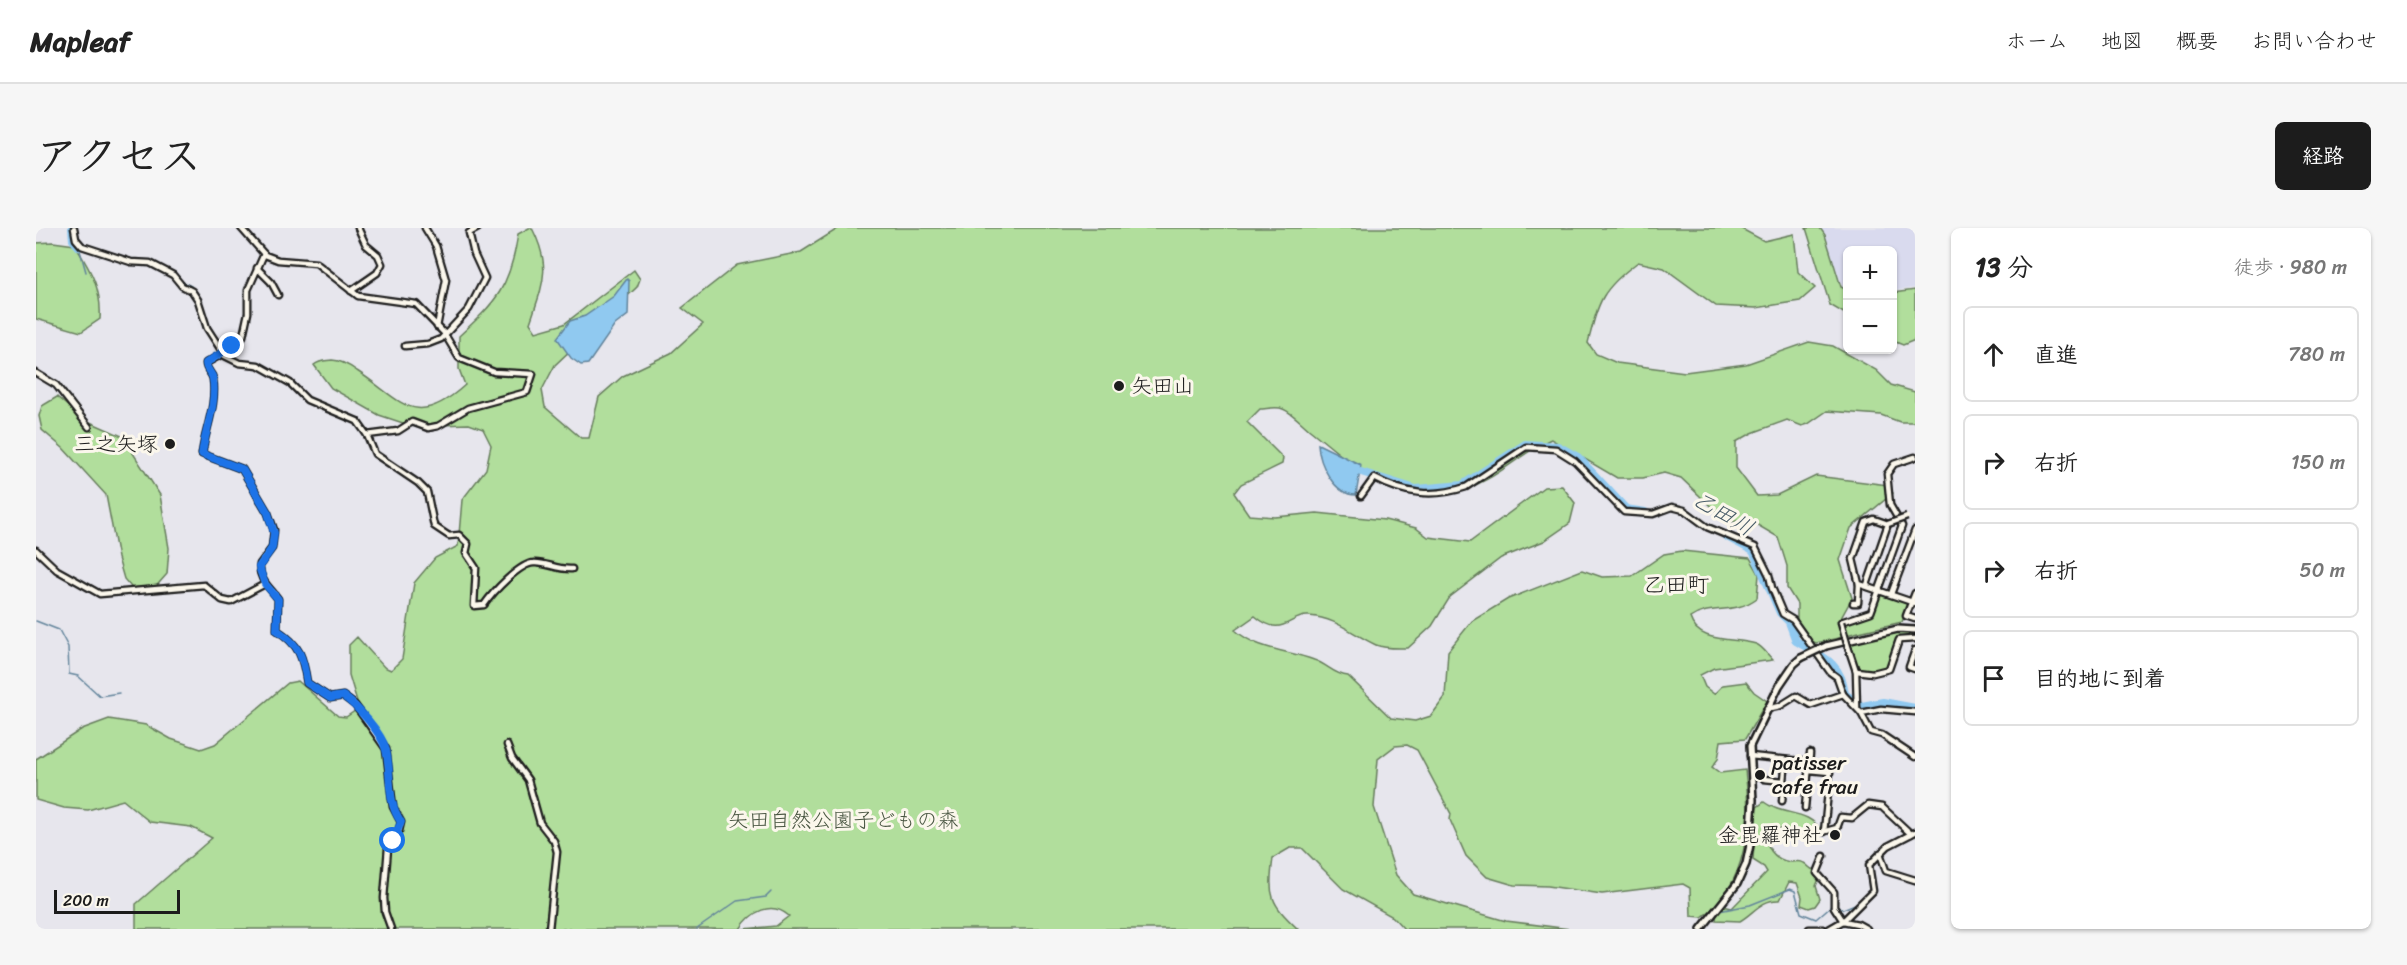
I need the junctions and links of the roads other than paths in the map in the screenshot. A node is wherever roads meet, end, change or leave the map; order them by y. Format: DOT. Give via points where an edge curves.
graph roads {
  1 [pos="74,228"];
  2 [pos="241,228"];
  3 [pos="358,228"];
  4 [pos="425,228"];
  5 [pos="477,228"];
  6 [pos="264,254"];
  7 [pos="257,268"];
  8 [pos="351,291"];
  9 [pos="278,295"];
  10 [pos="437,327"];
  11 [pos="444,333"];
  12 [pos="405,346"];
  13 [pos="223,354"];
  14 [pos="36,373"];
  15 [pos="88,427"];
  16 [pos="367,435"];
  17 [pos="1915,457"];
  18 [pos="1361,496"];
  19 [pos="1915,518"];
  20 [pos="1888,524"];
  21 [pos="1915,530"];
  22 [pos="36,550"];
  23 [pos="572,569"];
  24 [pos="265,584"];
  25 [pos="1859,584"];
  26 [pos="1867,585"];
  27 [pos="1879,590"];
  28 [pos="1915,593"];
  29 [pos="1891,594"];
  30 [pos="1913,602"];
  31 [pos="1853,603"];
  32 [pos="1915,619"];
  33 [pos="1915,630"];
  34 [pos="1915,639"];
  35 [pos="1915,650"];
  36 [pos="1915,669"];
  37 [pos="1856,671"];
  38 [pos="1843,694"];
  39 [pos="1857,705"];
  40 [pos="1767,709"];
  41 [pos="1915,712"];
  42 [pos="1861,713"];
  43 [pos="507,744"];
  44 [pos="1810,753"];
  45 [pos="1750,756"];
  46 [pos="1915,757"];
  47 [pos="1786,760"];
  48 [pos="1810,762"];
  49 [pos="1809,770"];
  50 [pos="1764,779"];
  51 [pos="1784,782"];
  52 [pos="1782,801"];
  53 [pos="1805,808"];
  54 [pos="1913,833"];
  55 [pos="1880,853"];
  56 [pos="1824,856"];
  57 [pos="1915,880"];
  58 [pos="1843,921"];
  59 [pos="391,929"];
  60 [pos="549,929"];
  61 [pos="1701,929"];
  62 [pos="1809,929"];
  63 [pos="1824,929"];
  64 [pos="1829,929"];
  65 [pos="1867,929"];
  1 -- 13 [label="street" via="82,246 131,262 150,262 192,291"];
  2 -- 6 [label="street"];
  3 -- 8 [label="street" via="382,264 377,273"];
  4 -- 10 [label="street" via="436,246 446,280"];
  5 -- 11 [label="street" via="469,233 484,275 483,283 461,321"];
  6 -- 7 [label="street"];
  6 -- 8 [label="street" via="278,260 316,263"];
  7 -- 9 [label="street"];
  7 -- 13 [label="street" via="248,290 243,336"];
  8 -- 10 [label="street" via="362,297 416,304"];
  10 -- 11 [label="street"];
  11 -- 12 [label="street" via="438,341"];
  11 -- 16 [label="street" via="459,358 494,372 532,374 527,392 468,408 438,426 428,428 411,422 398,431"];
  13 -- 16 [label="street" via="282,378 307,400 357,421"];
  13 -- 24 [label="street" via="206,363 213,385 202,454 242,469 268,513 274,533 271,552 259,567"];
  14 -- 15 [label="street" via="56,385"];
  16 -- 23 [label="street" via="380,458 427,492 434,526 449,536 459,535 468,544 466,553 476,568 477,608 509,576 528,564"];
  17 -- 27 [label="street" via="1894,464 1887,474 1890,505 1902,526"];
  18 -- 38 [label="street" via="1374,478 1397,491 1455,491 1526,447 1556,449 1575,461 1624,512 1653,514 1672,507 1684,510 1707,527 1755,548 1770,575 1783,614 1793,620 1837,677"];
  19 -- 20 [label="street, bridge"];
  20 -- 25 [label="street" via="1874,519 1866,522 1853,559"];
  20 -- 26 [label="street"];
  21 -- 29 [label="street"];
  22 -- 24 [label="street" via="57,570 100,594 204,585 222,600 231,602"];
  24 -- 59 [label="street" via="278,599 277,630 299,650 307,683 330,698 343,696 355,705 386,749 393,807 401,822 388,848 384,898"];
  25 -- 26 [label="street"];
  25 -- 31 [label="street" via="1857,603"];
  26 -- 27 [label="street"];
  27 -- 29 [label="street"];
  27 -- 37 [label="street, bridge" via="1871,612 1841,622"];
  28 -- 30 [label="street"];
  29 -- 30 [label="street"];
  30 -- 32 [label="street" via="1906,616"];
  33 -- 40 [label="street, bridge" via="1898,629 1826,646 1802,658 1787,673"];
  34 -- 37 [label="street" via="1899,640 1889,669 1873,673"];
  35 -- 36 [label="street" via="1909,667"];
  37 -- 39 [label="street"];
  38 -- 39 [label="street"];
  38 -- 40 [label="street" via="1811,705 1796,696"];
  39 -- 42 [label="street"];
  40 -- 45 [label="street" via="1754,734"];
  41 -- 42 [label="street" via="1881,709"];
  42 -- 46 [label="street" via="1870,732 1882,735"];
  43 -- 60 [label="street" via="528,780 540,823 557,852"];
  44 -- 48 [label="street"];
  45 -- 47 [label="street"];
  45 -- 61 [label="street" via="1753,800 1749,855 1737,884"];
  47 -- 48 [label="street"];
  47 -- 51 [label="street"];
  48 -- 49 [label="street"];
  49 -- 53 [label="street"];
  49 -- 54 [label="street" via="1830,772 1825,832 1838,828 1841,817 1852,818 1868,805 1882,807"];
  50 -- 51 [label="street"];
  51 -- 52 [label="street"];
  54 -- 55 [label="street"];
  55 -- 57 [label="street" via="1886,871"];
  55 -- 58 [label="street" via="1868,869 1873,891"];
  56 -- 58 [label="street" via="1817,873 1834,892 1834,907"];
  58 -- 64 [label="street"];
  58 -- 65 [label="street"];
  62 -- 63 [label="street"];
}
